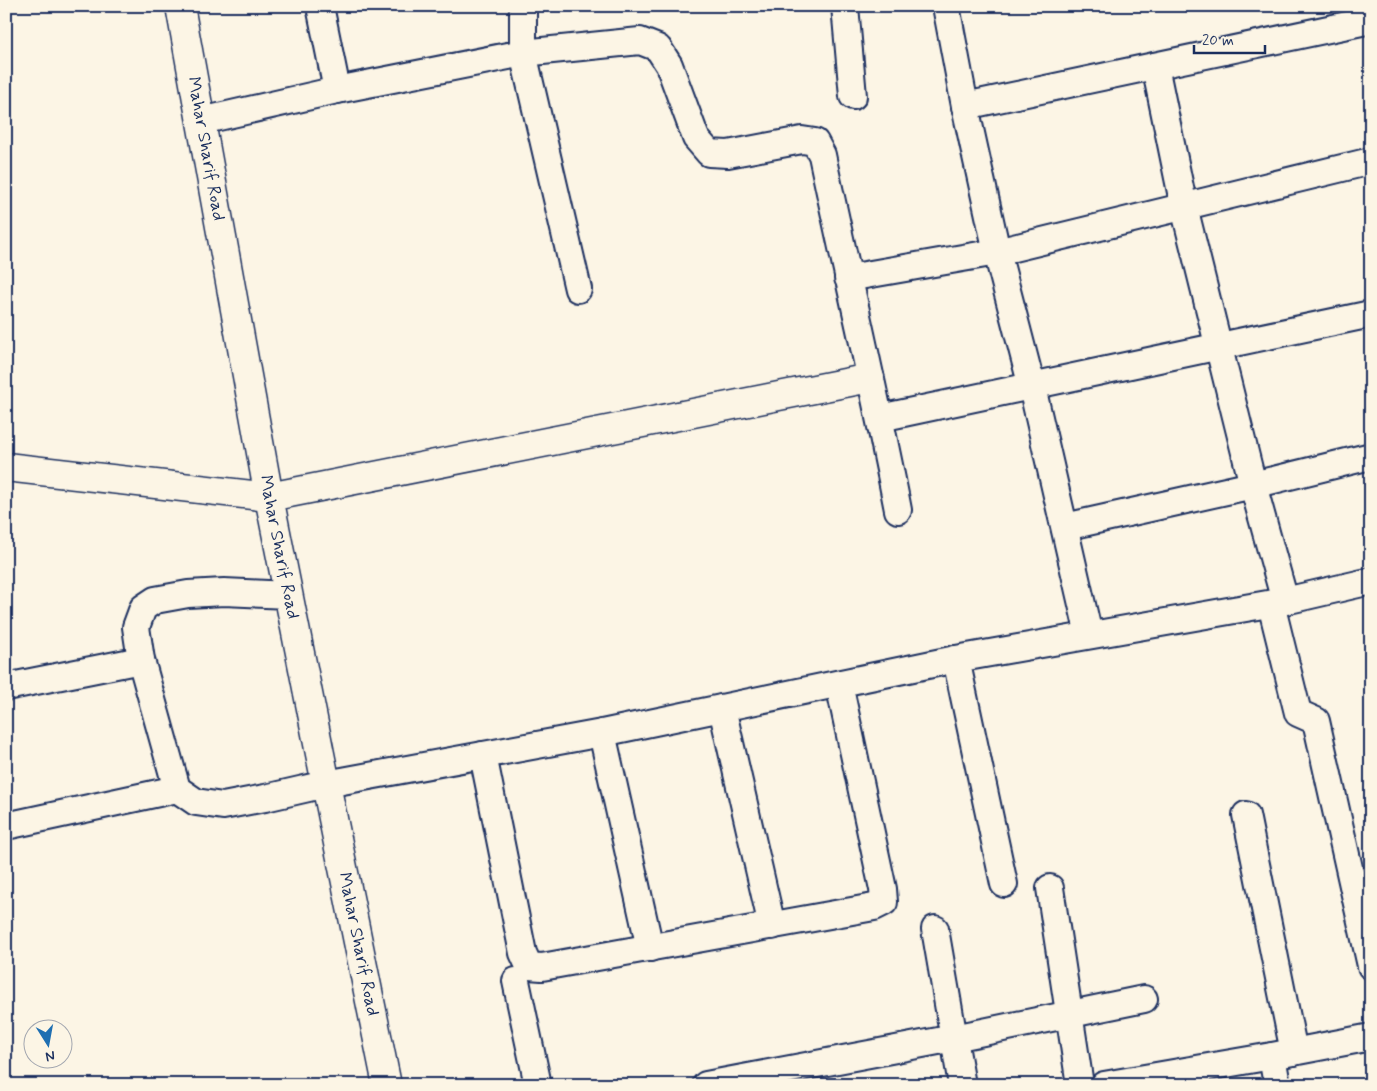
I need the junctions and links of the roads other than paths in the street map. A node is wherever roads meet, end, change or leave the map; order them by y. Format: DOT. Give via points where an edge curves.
graph roads {
  1 [pos="180,6"];
  2 [pos="320,6"];
  3 [pos="523,6"];
  4 [pos="844,6"];
  5 [pos="946,6"];
  6 [pos="1371,20"];
  7 [pos="523,53"];
  8 [pos="1155,66"];
  9 [pos="337,90"];
  10 [pos="853,96"];
  11 [pos="965,106"];
  12 [pos="201,121"];
  13 [pos="1371,161"];
  14 [pos="1184,207"];
  15 [pos="997,252"];
  16 [pos="848,278"];
  17 [pos="578,289"];
  18 [pos="1371,314"];
  19 [pos="1219,346"];
  20 [pos="870,378"];
  21 [pos="1032,387"];
  22 [pos="880,418"];
  23 [pos="1371,456"];
  24 [pos="6,467"];
  25 [pos="1253,485"];
  26 [pos="269,497"];
  27 [pos="898,510"];
  28 [pos="1065,527"];
  29 [pos="1371,581"];
  30 [pos="288,595"];
  31 [pos="1278,603"];
  32 [pos="1089,635"];
  33 [pos="956,659"];
  34 [pos="141,660"];
  35 [pos="838,684"];
  36 [pos="6,687"];
  37 [pos="722,708"];
  38 [pos="602,733"];
  39 [pos="483,755"];
  40 [pos="326,784"];
  41 [pos="177,789"];
  42 [pos="1246,815"];
  43 [pos="6,826"];
  44 [pos="1004,884"];
  45 [pos="1050,888"];
  46 [pos="772,926"];
  47 [pos="935,929"];
  48 [pos="650,948"];
  49 [pos="1371,966"];
  50 [pos="516,981"];
  51 [pos="1144,1000"];
  52 [pos="1069,1015"];
  53 [pos="954,1038"];
  54 [pos="1371,1038"];
  55 [pos="1283,1054"];
  56 [pos="387,1085"];
  57 [pos="538,1085"];
  58 [pos="706,1085"];
  59 [pos="962,1085"];
  60 [pos="1080,1085"];
  61 [pos="1104,1085"];
  62 [pos="1277,1085"];
  1 -- 12 [label="main road, Mahar Sharif Road"];
  2 -- 9 [label="street"];
  3 -- 7 [label="street"];
  4 -- 10 [label="street"];
  5 -- 11 [label="street"];
  6 -- 8 [label="street"];
  7 -- 9 [label="street"];
  7 -- 16 [label="street" via="640,41 658,48 669,65 696,138 709,153 728,154 802,140 815,142 822,155"];
  7 -- 17 [label="street"];
  8 -- 11 [label="street"];
  8 -- 14 [label="street"];
  9 -- 12 [label="street"];
  11 -- 15 [label="street"];
  12 -- 26 [label="main road, Mahar Sharif Road"];
  13 -- 14 [label="street"];
  14 -- 15 [label="street"];
  14 -- 19 [label="street"];
  15 -- 16 [label="street"];
  15 -- 21 [label="street"];
  16 -- 20 [label="street"];
  18 -- 19 [label="street"];
  19 -- 21 [label="street"];
  19 -- 25 [label="street"];
  20 -- 22 [label="street"];
  20 -- 26 [label="main road"];
  21 -- 22 [label="street"];
  21 -- 28 [label="street"];
  22 -- 27 [label="street"];
  23 -- 25 [label="street"];
  24 -- 26 [label="main road"];
  25 -- 28 [label="street"];
  25 -- 31 [label="street"];
  26 -- 30 [label="main road, Mahar Sharif Road"];
  28 -- 32 [label="street"];
  29 -- 31 [label="street"];
  30 -- 34 [label="street" via="224,592 155,600 143,608 136,628"];
  30 -- 40 [label="main road, Mahar Sharif Road"];
  31 -- 32 [label="street"];
  31 -- 49 [label="street" via="1298,713 1316,721"];
  32 -- 33 [label="street"];
  33 -- 35 [label="street"];
  33 -- 44 [label="street"];
  34 -- 36 [label="street"];
  34 -- 41 [label="street"];
  35 -- 37 [label="street"];
  35 -- 46 [label="street" via="884,902 874,907"];
  37 -- 38 [label="street"];
  37 -- 46 [label="street"];
  38 -- 39 [label="street"];
  38 -- 48 [label="street"];
  39 -- 40 [label="street"];
  39 -- 48 [label="street" via="523,952 529,966 542,967"];
  40 -- 41 [label="street" via="223,806 196,802"];
  40 -- 56 [label="main road, Mahar Sharif Road"];
  41 -- 43 [label="street"];
  42 -- 55 [label="street"];
  45 -- 52 [label="street"];
  46 -- 48 [label="street"];
  47 -- 53 [label="street"];
  50 -- 57 [label="street"];
  51 -- 52 [label="street"];
  52 -- 53 [label="street"];
  52 -- 60 [label="street"];
  53 -- 58 [label="street"];
  53 -- 59 [label="street"];
  54 -- 55 [label="street"];
  55 -- 61 [label="street"];
  55 -- 62 [label="street"];
}
